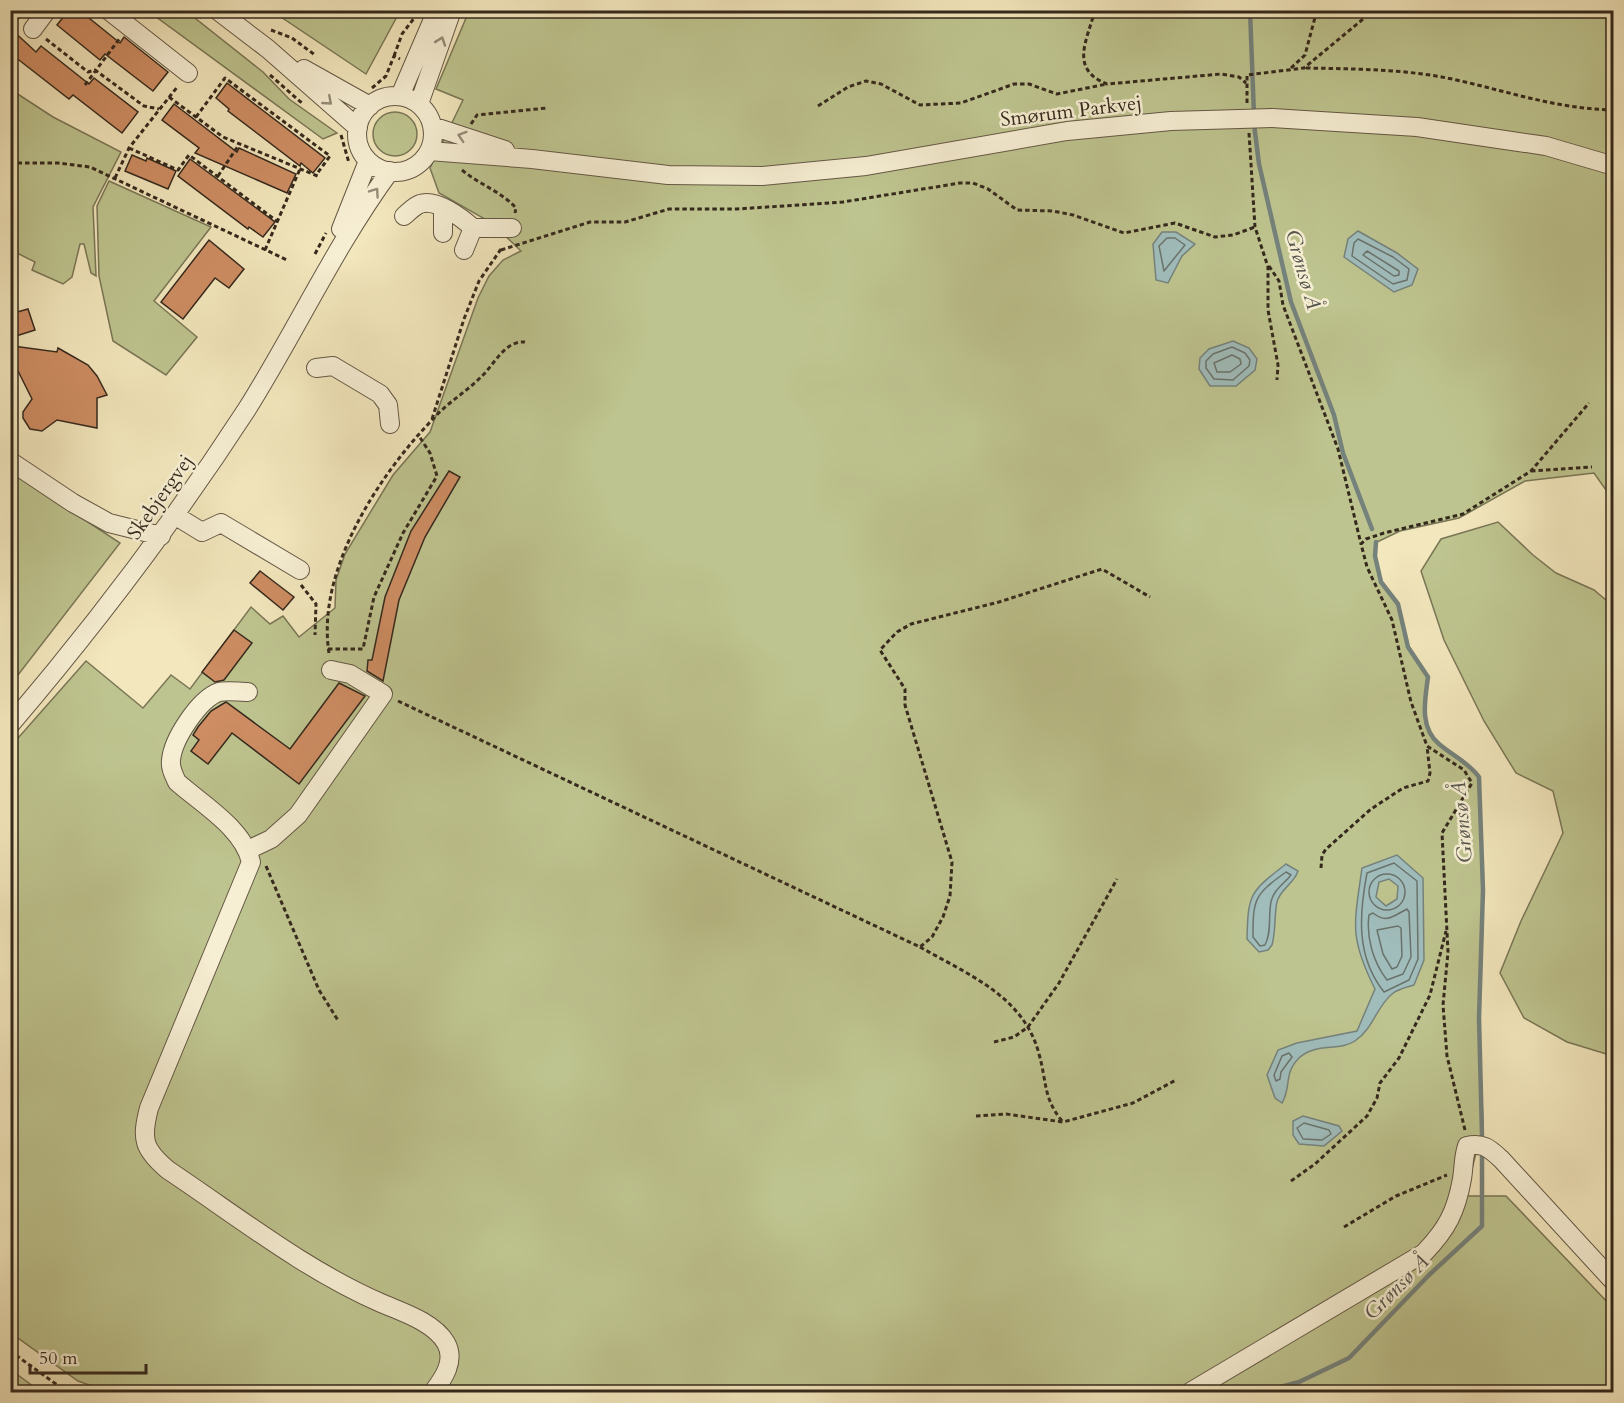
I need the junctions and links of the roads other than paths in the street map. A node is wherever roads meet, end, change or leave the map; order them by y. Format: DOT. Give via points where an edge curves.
graph roads {
  1 [pos="47,10"];
  2 [pos="108,10"];
  3 [pos="437,10"];
  4 [pos="452,10"];
  5 [pos="214,18"];
  6 [pos="33,29"];
  7 [pos="268,49"];
  8 [pos="188,73"];
  9 [pos="400,96"];
  10 [pos="419,104"];
  11 [pos="370,106"];
  12 [pos="432,126"];
  13 [pos="358,128"];
  14 [pos="429,151"];
  15 [pos="532,159"];
  16 [pos="368,161"];
  17 [pos="1614,166"];
  18 [pos="390,171"];
  19 [pos="443,209"];
  20 [pos="408,216"];
  21 [pos="472,228"];
  22 [pos="512,228"];
  23 [pos="443,233"];
  24 [pos="464,250"];
  25 [pos="321,278"];
  26 [pos="316,368"];
  27 [pos="390,424"];
  28 [pos="10,461"];
  29 [pos="176,516"];
  30 [pos="161,536"];
  31 [pos="297,574"];
  32 [pos="331,670"];
  33 [pos="248,692"];
  34 [pos="10,725"];
  35 [pos="248,849"];
  36 [pos="1614,1282"];
  37 [pos="433,1392"];
  38 [pos="1190,1392"];
  1 -- 6 [label="street"];
  2 -- 8 [label="street"];
  3 -- 9 [label="street"];
  10 -- 4 [label="street, one-way"];
  5 -- 7 [label="street"];
  7 -- 11 [label="street"];
  7 -- 13 [label="street, one-way"];
  9 -- 10 [label="street"];
  9 -- 11 [label="street" via="384,98"];
  10 -- 12 [label="street"];
  11 -- 13 [label="street"];
  12 -- 14 [label="street"];
  15 -- 12 [label="street, Smørum Parkvej, one-way"];
  13 -- 16 [label="street" via="358,140"];
  14 -- 15 [label="street, Smørum Parkvej"];
  14 -- 18 [label="street" via="412,168"];
  15 -- 17 [label="street, Smørum Parkvej, bridge" via="668,175 762,176 866,166 1067,131 1171,121 1272,118 1417,127 1546,146"];
  16 -- 18 [label="street"];
  16 -- 25 [label="street, Skebjergvej"];
  25 -- 18 [label="street, Skebjergvej, one-way"];
  19 -- 20 [label="street" via="418,204"];
  19 -- 21 [label="street"];
  19 -- 23 [label="street"];
  21 -- 22 [label="street"];
  21 -- 24 [label="street"];
  25 -- 29 [label="street, Skebjergvej" via="247,408"];
  26 -- 27 [label="street" via="333,366 380,394 388,405"];
  28 -- 30 [label="street" via="108,523"];
  29 -- 30 [label="street, Skebjergvej"];
  29 -- 31 [label="street" via="202,532 221,523"];
  30 -- 34 [label="street, Skebjergvej" via="87,634"];
  32 -- 35 [label="street" via="350,674 383,694 298,815 271,839"];
  33 -- 35 [label="street" via="220,692 206,700 184,727 171,758 177,782 240,837"];
  35 -- 37 [label="street" via="251,862 246,879 149,1108 144,1137 147,1147 168,1170 320,1271 430,1327 447,1344 449,1359 447,1374"];
  36 -- 38 [label="street" via="1501,1159 1480,1144 1465,1153 1452,1216 1443,1233 1424,1253"];
}
